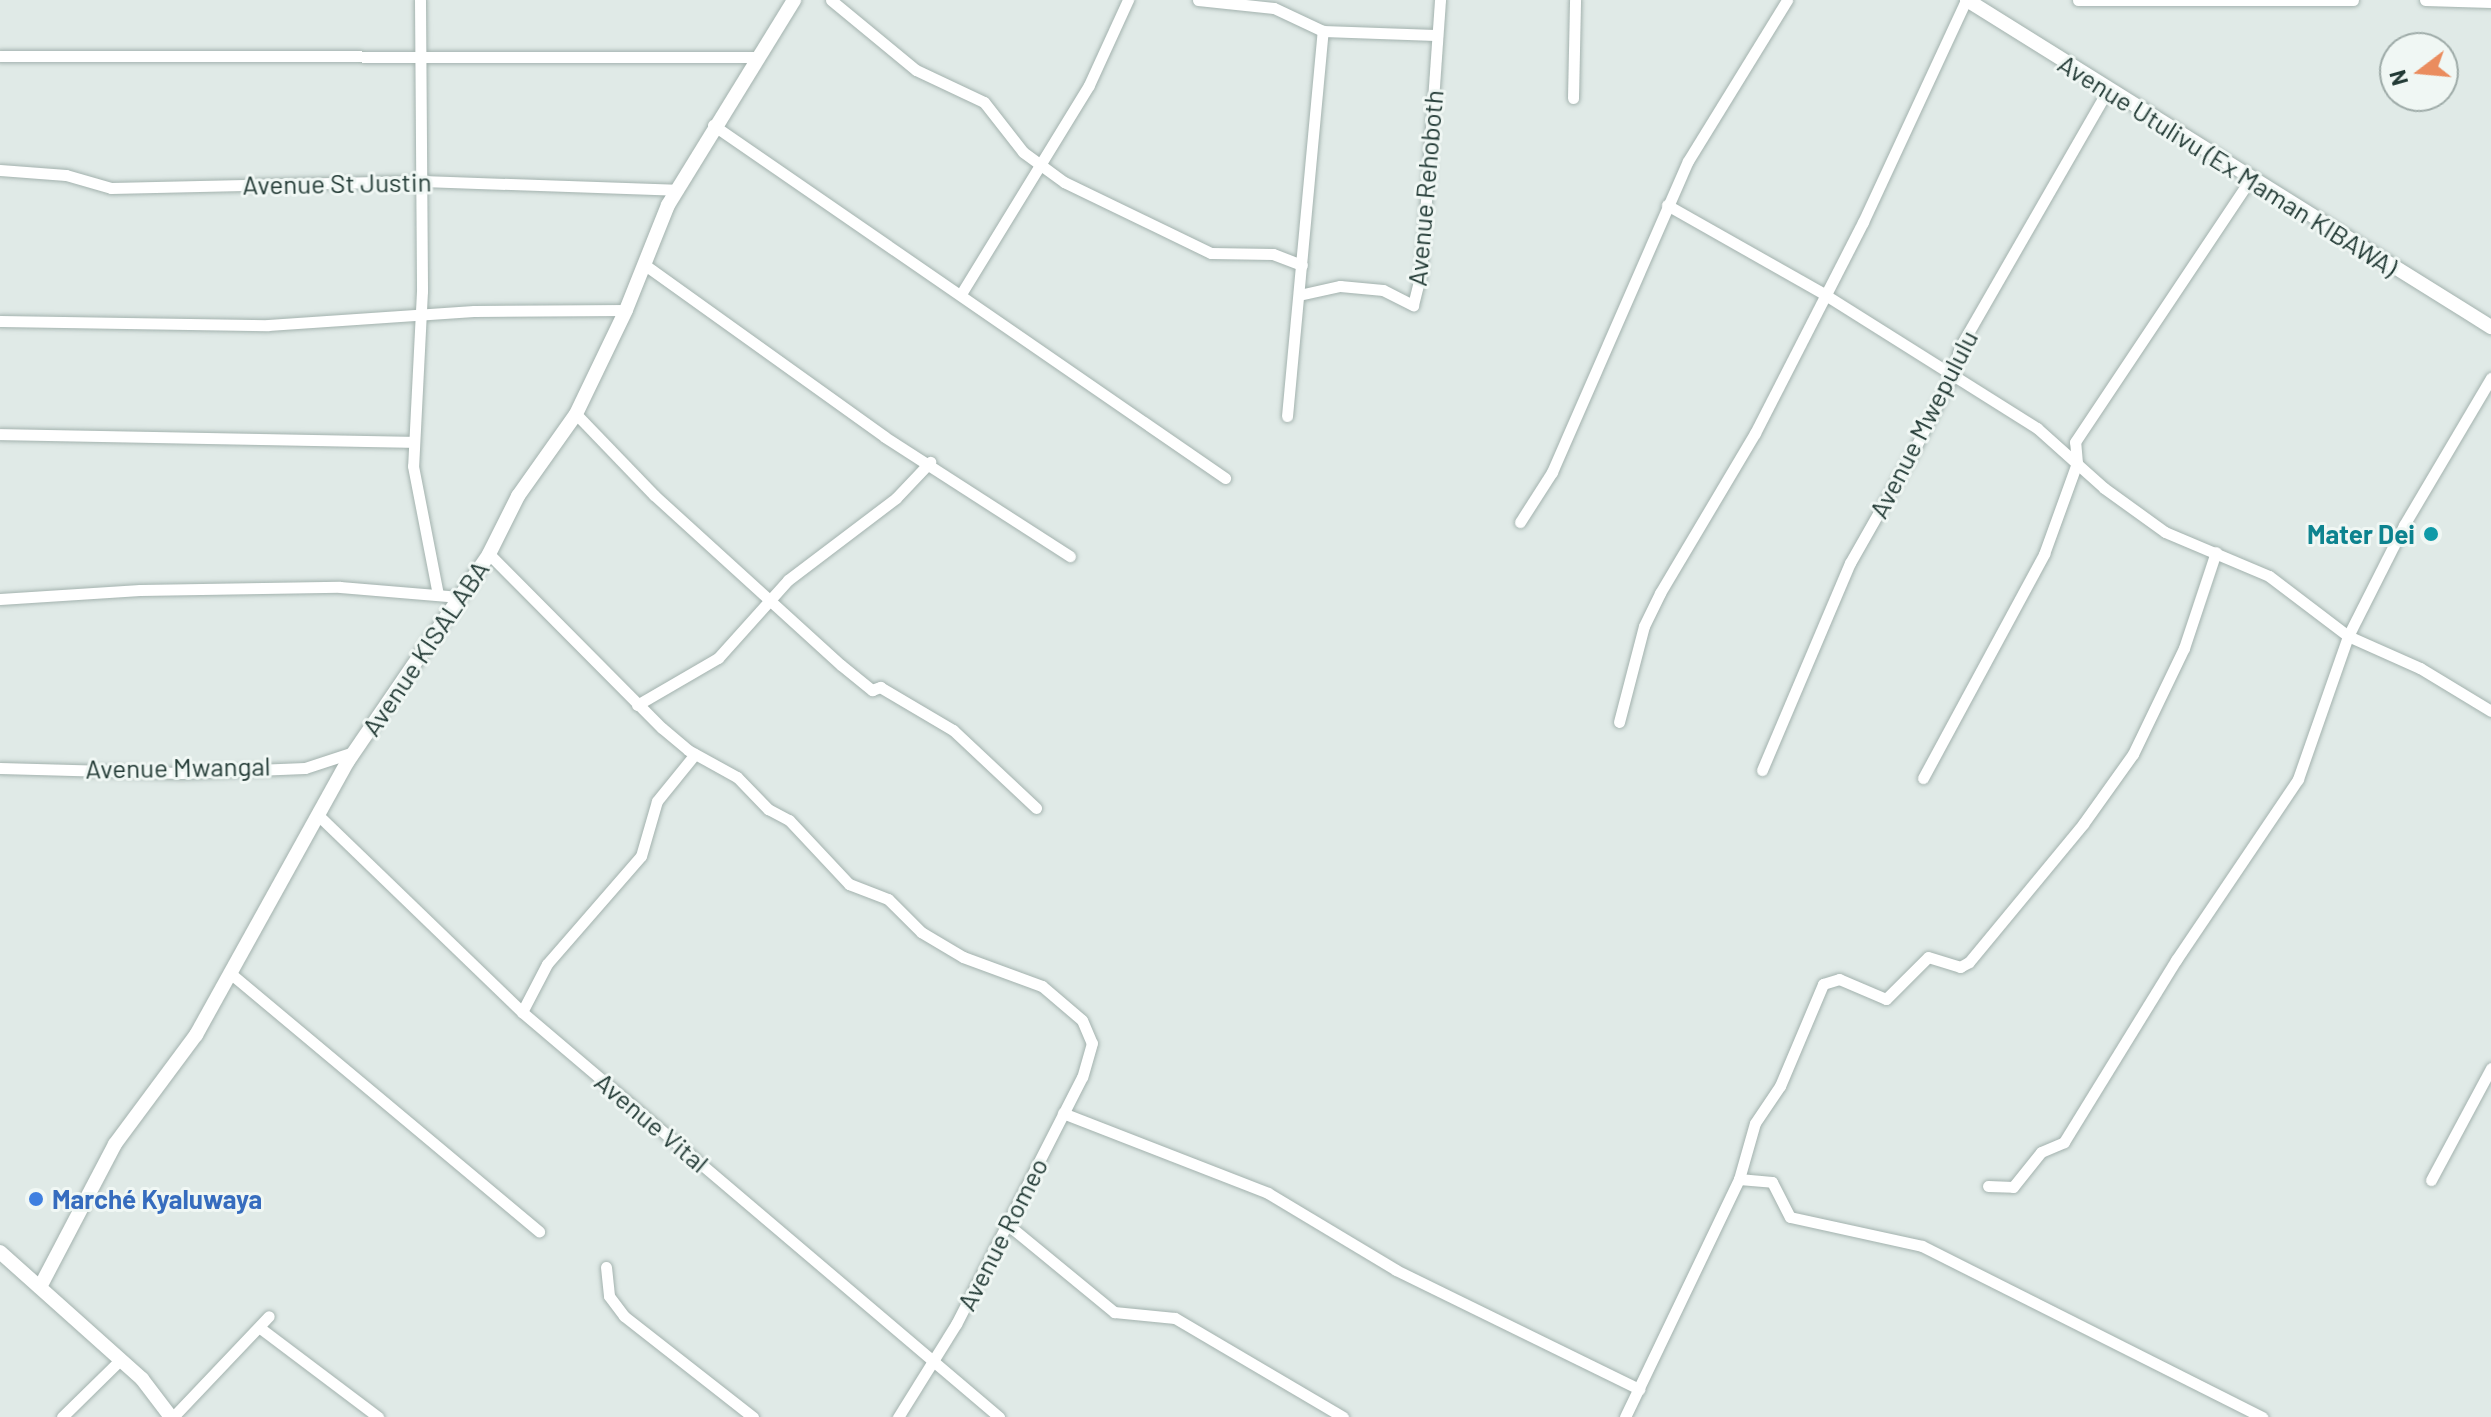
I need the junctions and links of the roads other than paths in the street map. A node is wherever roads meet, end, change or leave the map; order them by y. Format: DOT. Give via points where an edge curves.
graph roads {
  1 [pos="420,0"];
  2 [pos="794,0"];
  3 [pos="831,0"];
  4 [pos="1128,0"];
  5 [pos="1198,0"];
  6 [pos="1440,0"];
  7 [pos="1575,0"];
  8 [pos="1787,0"];
  9 [pos="1966,0"];
  10 [pos="2078,0"];
  11 [pos="2232,0"];
  12 [pos="2353,0"];
  13 [pos="2425,0"];
  14 [pos="2491,2"];
  15 [pos="1323,31"];
  16 [pos="1435,35"];
  17 [pos="419,55"];
  18 [pos="0,56"];
  19 [pos="755,57"];
  20 [pos="2107,91"];
  21 [pos="1573,98"];
  22 [pos="713,125"];
  23 [pos="1043,163"];
  24 [pos="0,170"];
  25 [pos="2250,180"];
  26 [pos="422,181"];
  27 [pos="676,190"];
  28 [pos="1667,205"];
  29 [pos="645,265"];
  30 [pos="1302,265"];
  31 [pos="961,294"];
  32 [pos="1824,294"];
  33 [pos="1299,295"];
  34 [pos="626,310"];
  35 [pos="421,317"];
  36 [pos="0,321"];
  37 [pos="2491,327"];
  38 [pos="1952,376"];
  39 [pos="2491,378"];
  40 [pos="576,414"];
  41 [pos="1287,416"];
  42 [pos="0,434"];
  43 [pos="414,442"];
  44 [pos="930,462"];
  45 [pos="2077,463"];
  46 [pos="1225,478"];
  47 [pos="1520,522"];
  48 [pos="2216,552"];
  49 [pos="489,554"];
  50 [pos="1070,556"];
  51 [pos="438,595"];
  52 [pos="460,597"];
  53 [pos="0,599"];
  54 [pos="769,601"];
  55 [pos="2348,636"];
  56 [pos="637,705"];
  57 [pos="2491,711"];
  58 [pos="1619,722"];
  59 [pos="354,752"];
  60 [pos="695,754"];
  61 [pos="0,768"];
  62 [pos="1762,770"];
  63 [pos="1923,778"];
  64 [pos="1036,808"];
  65 [pos="317,814"];
  66 [pos="230,973"];
  67 [pos="522,1012"];
  68 [pos="2491,1068"];
  69 [pos="1063,1113"];
  70 [pos="1739,1179"];
  71 [pos="2431,1180"];
  72 [pos="1988,1186"];
  73 [pos="1007,1224"];
  74 [pos="539,1231"];
  75 [pos="2,1258"];
  76 [pos="606,1267"];
  77 [pos="40,1287"];
  78 [pos="269,1316"];
  79 [pos="260,1328"];
  80 [pos="121,1359"];
  81 [pos="934,1359"];
  82 [pos="1639,1389"];
  83 [pos="62,1417"];
  84 [pos="172,1417"];
  85 [pos="378,1417"];
  86 [pos="753,1417"];
  87 [pos="898,1417"];
  88 [pos="999,1417"];
  89 [pos="1343,1417"];
  90 [pos="1625,1417"];
  91 [pos="2262,1417"];
  1 -- 17 [label="street"];
  2 -- 19 [label="street, Avenue KISALABA"];
  3 -- 23 [label="street" via="916,70 984,102 1023,152"];
  4 -- 23 [label="street" via="1089,85"];
  5 -- 15 [label="street" via="1274,8"];
  6 -- 16 [label="street, Avenue Rehoboth"];
  7 -- 21 [label="street"];
  8 -- 28 [label="street"];
  9 -- 20 [label="street, Avenue Utulivu (Ex Maman KIBAWA)"];
  9 -- 32 [label="street"];
  10 -- 11 [label="street"];
  11 -- 12 [label="street"];
  13 -- 14 [label="street"];
  15 -- 16 [label="street"];
  15 -- 30 [label="street"];
  16 -- 33 [label="street, Avenue Rehoboth" via="1434,114 1421,272 1413,305 1383,290 1340,286"];
  17 -- 18 [label="street"];
  17 -- 19 [label="street"];
  17 -- 26 [label="street"];
  19 -- 22 [label="street, Avenue KISALABA"];
  20 -- 25 [label="street, Avenue Utulivu (Ex Maman KIBAWA)"];
  20 -- 38 [label="street, Avenue Mwepululu" via="1960,347"];
  22 -- 27 [label="street, Avenue KISALABA"];
  22 -- 31 [label="street" via="848,222"];
  23 -- 30 [label="street" via="1064,182 1211,253 1273,254"];
  23 -- 31 [label="street"];
  24 -- 26 [label="street, Avenue St Justin" via="66,175 111,188"];
  25 -- 37 [label="street, Avenue Utulivu (Ex Maman KIBAWA)"];
  25 -- 45 [label="street" via="2094,407 2075,442"];
  26 -- 27 [label="street, Avenue St Justin"];
  26 -- 35 [label="street"];
  27 -- 29 [label="street, Avenue KISALABA"];
  28 -- 32 [label="street"];
  28 -- 47 [label="street" via="1552,472"];
  29 -- 34 [label="street, Avenue KISALABA"];
  29 -- 44 [label="street" via="885,437"];
  30 -- 33 [label="street"];
  31 -- 46 [label="street"];
  32 -- 38 [label="street"];
  32 -- 58 [label="street" via="1755,433 1644,626"];
  33 -- 41 [label="street"];
  34 -- 35 [label="street" via="540,308"];
  34 -- 40 [label="street, Avenue KISALABA"];
  35 -- 36 [label="street" via="268,325"];
  35 -- 43 [label="street"];
  38 -- 45 [label="street" via="2037,428"];
  38 -- 62 [label="street, Avenue Mwepululu" via="1850,563"];
  39 -- 55 [label="street" via="2404,525"];
  40 -- 49 [label="street, Avenue KISALABA" via="518,496"];
  40 -- 54 [label="street"];
  42 -- 43 [label="street"];
  43 -- 51 [label="street" via="416,496 427,523"];
  44 -- 50 [label="street"];
  44 -- 54 [label="street" via="896,498 802,568"];
  45 -- 48 [label="street" via="2165,532"];
  45 -- 63 [label="street" via="2044,554"];
  48 -- 55 [label="street" via="2269,576"];
  48 -- 70 [label="street" via="2164,697 2133,754 2083,824 1969,962 1960,967 1928,957 1886,999 1839,979 1823,984 1780,1086 1755,1123"];
  49 -- 52 [label="street, Avenue KISALABA"];
  49 -- 56 [label="street" via="595,655"];
  51 -- 52 [label="street"];
  51 -- 53 [label="street" via="340,587 140,590"];
  52 -- 59 [label="street, Avenue KISALABA"];
  54 -- 56 [label="street" via="718,658"];
  54 -- 64 [label="street" via="872,690 880,687 953,730"];
  55 -- 57 [label="street" via="2420,668"];
  55 -- 72 [label="street" via="2298,779 2176,960 2064,1142 2041,1152 2013,1187"];
  56 -- 60 [label="street"];
  59 -- 61 [label="street, Avenue Mwangal" via="305,768 181,773"];
  59 -- 65 [label="street, Avenue KISALABA"];
  60 -- 67 [label="street" via="657,801 641,856 547,964"];
  60 -- 69 [label="street, Avenue Romeo" via="737,777 768,809 789,820 849,884 888,899 921,932 963,957 1011,971 1061,999 1082,1020 1092,1043"];
  65 -- 66 [label="street, Avenue KISALABA"];
  65 -- 67 [label="street, Avenue Vital"];
  66 -- 74 [label="street"];
  66 -- 77 [label="street, Avenue KISALABA" via="196,1035 115,1144"];
  67 -- 81 [label="street, Avenue Vital"];
  68 -- 71 [label="street"];
  69 -- 73 [label="street, Avenue Romeo"];
  69 -- 82 [label="street" via="1268,1193 1396,1270"];
  70 -- 82 [label="street"];
  70 -- 91 [label="street" via="1772,1182 1790,1217 1922,1246"];
  73 -- 81 [label="street, Avenue Romeo"];
  73 -- 89 [label="street" via="1114,1312 1175,1318"];
  75 -- 77 [label="street"];
  76 -- 86 [label="street" via="609,1296 624,1316"];
  77 -- 80 [label="street"];
  78 -- 79 [label="street"];
  79 -- 84 [label="street"];
  79 -- 85 [label="street"];
  80 -- 83 [label="street"];
  80 -- 84 [label="street"];
  81 -- 87 [label="street, Avenue Romeo"];
  81 -- 88 [label="street, Avenue Vital"];
  82 -- 90 [label="street"];
}
